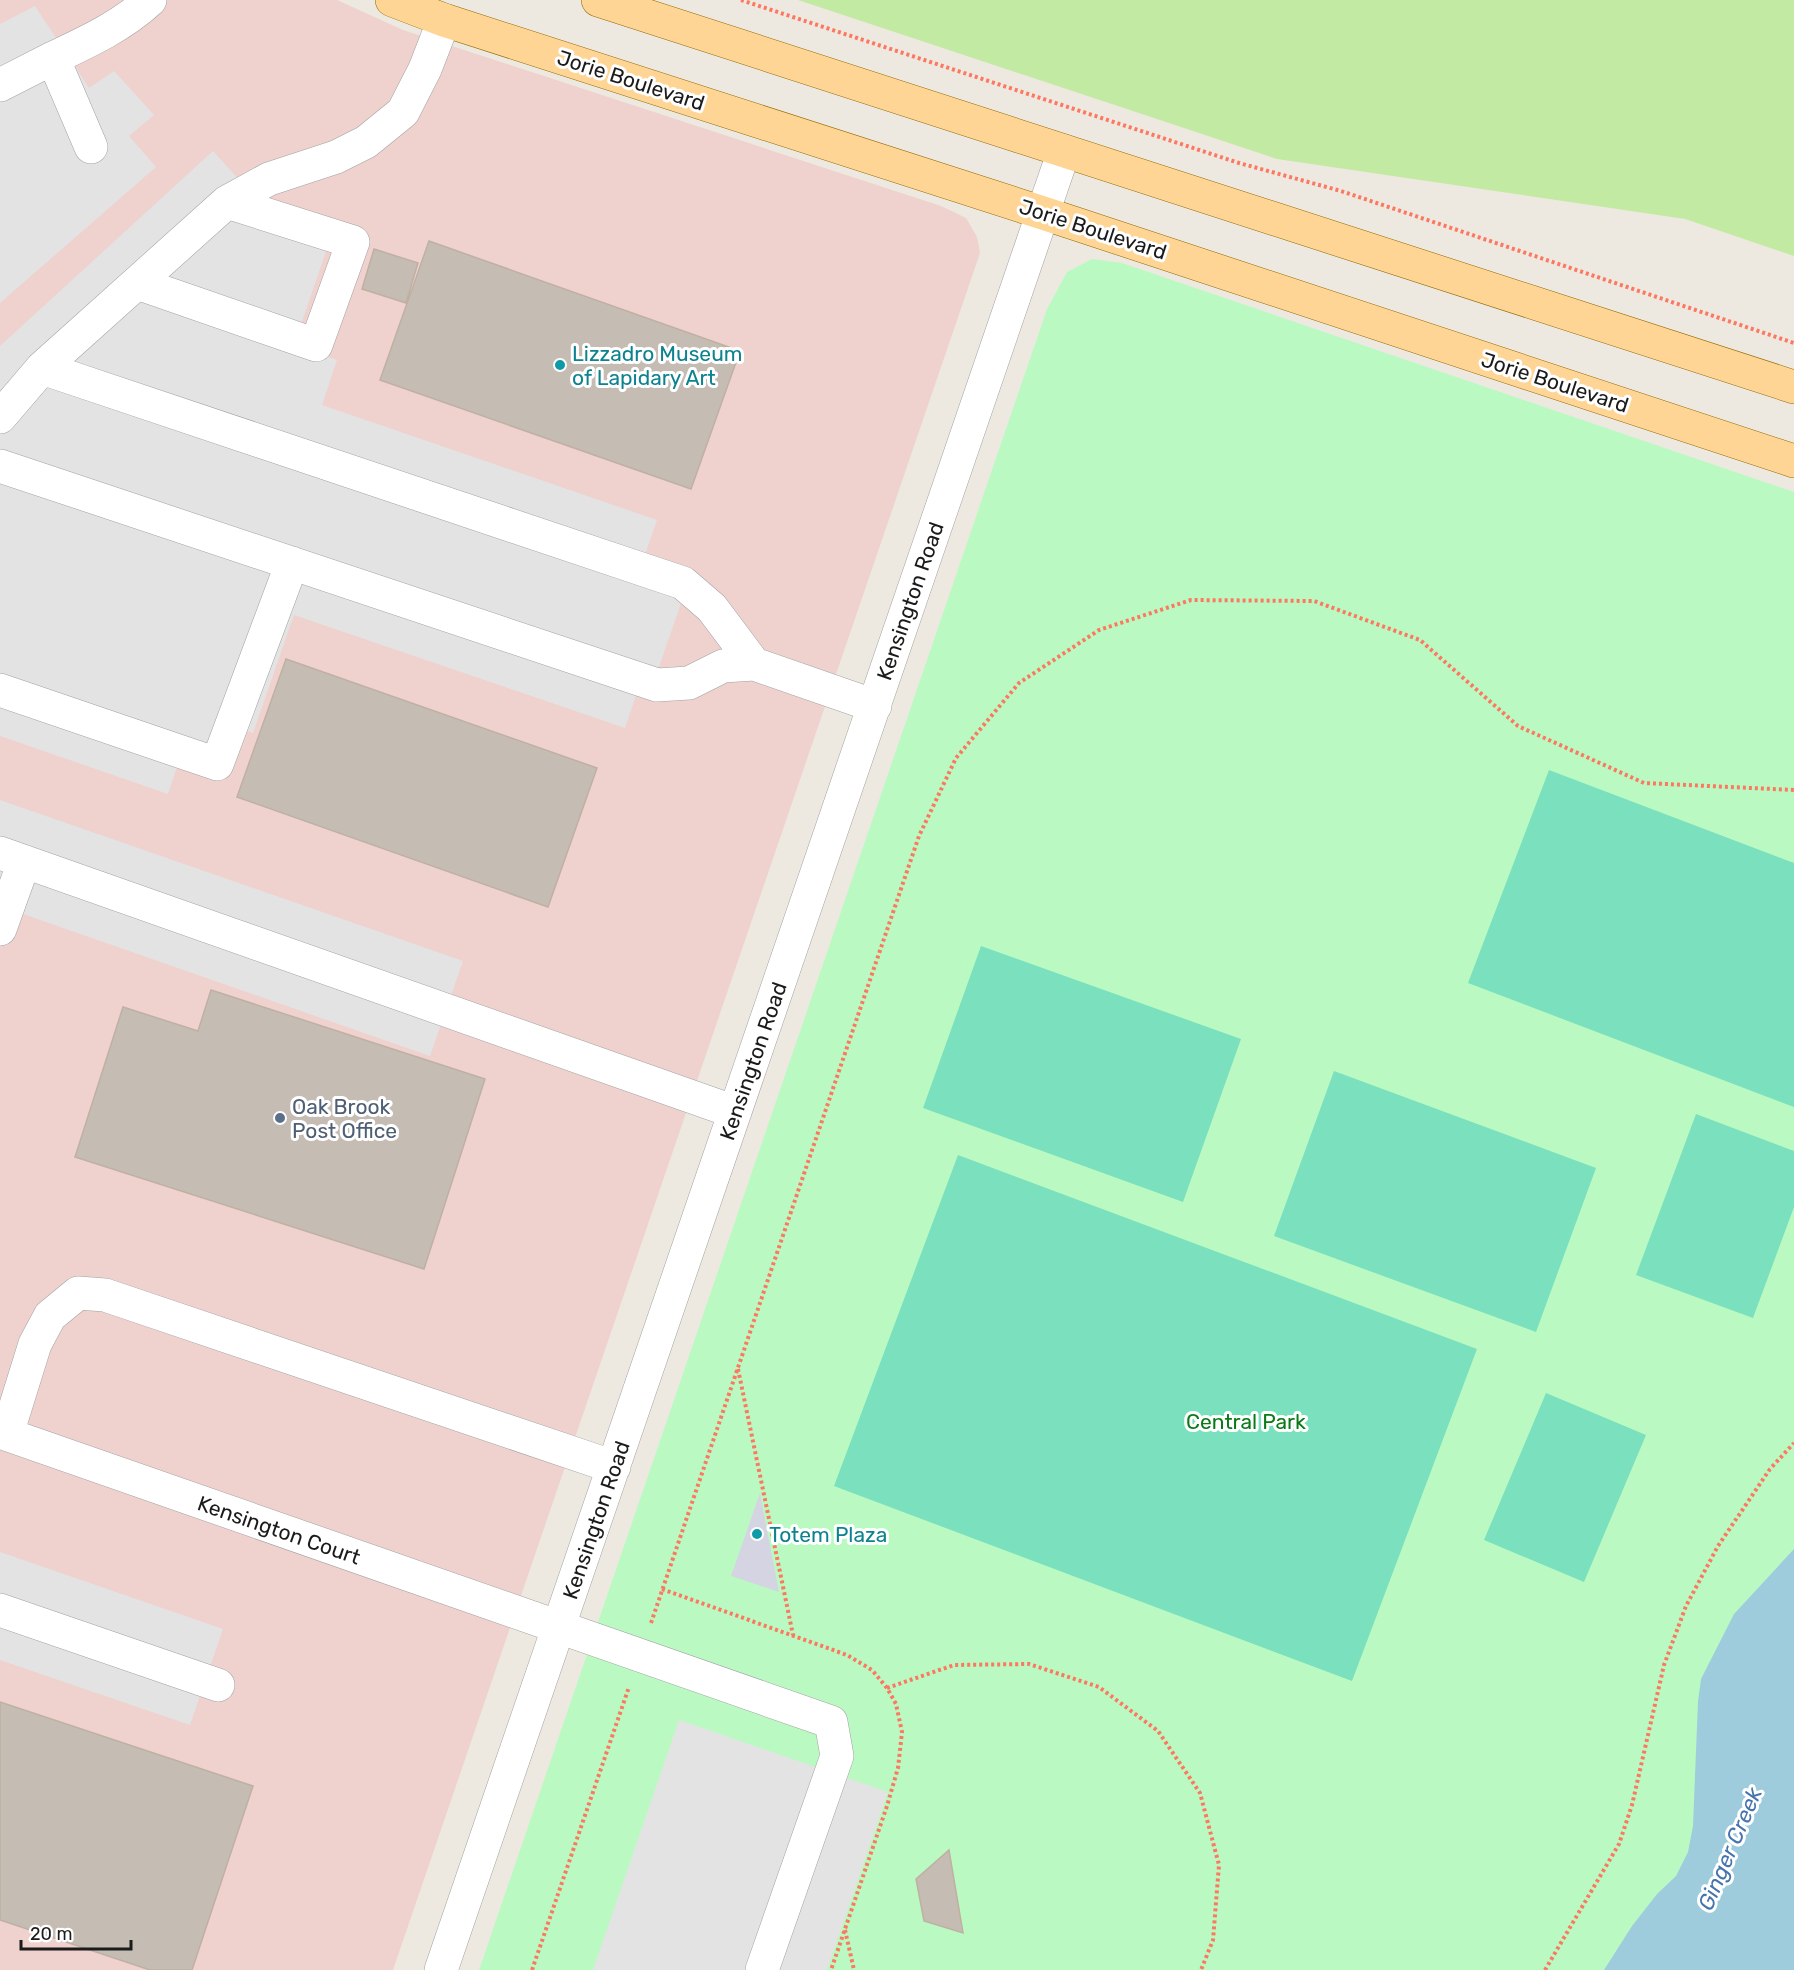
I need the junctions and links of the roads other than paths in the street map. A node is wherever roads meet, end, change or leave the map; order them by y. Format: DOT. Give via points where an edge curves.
graph roads {
  1 [pos="150,0"];
  2 [pos="392,0"];
  3 [pos="598,0"];
  4 [pos="444,20"];
  5 [pos="53,58"];
  6 [pos="0,85"];
  7 [pos="91,147"];
  8 [pos="1064,151"];
  9 [pos="227,202"];
  10 [pos="1042,213"];
  11 [pos="137,283"];
  12 [pos="42,368"];
  13 [pos="1794,387"];
  14 [pos="0,417"];
  15 [pos="1794,461"];
  16 [pos="0,466"];
  17 [pos="292,563"];
  18 [pos="754,664"];
  19 [pos="0,690"];
  20 [pos="875,706"];
  21 [pos="12,858"];
  22 [pos="0,928"];
  23 [pos="735,1112"];
  24 [pos="4,1433"];
  25 [pos="614,1467"];
  26 [pos="0,1610"];
  27 [pos="559,1628"];
  28 [pos="218,1685"];
  29 [pos="441,1970"];
  30 [pos="762,1970"];
  1 -- 5 [label="lane" via="107,32"];
  2 -- 4 [label="main road, Jorie Boulevard"];
  3 -- 8 [label="main road"];
  4 -- 9 [label="lane" via="425,69 403,112 394,120 366,142 336,157 269,179"];
  4 -- 10 [label="main road, Jorie Boulevard"];
  5 -- 6 [label="lane"];
  5 -- 7 [label="lane"];
  8 -- 10 [label="lane, Kensington Road"];
  8 -- 13 [label="main road"];
  9 -- 11 [label="lane"];
  9 -- 11 [label="lane" via="353,242 316,345"];
  10 -- 15 [label="main road, Jorie Boulevard"];
  10 -- 20 [label="lane, Kensington Road"];
  11 -- 12 [label="lane"];
  12 -- 14 [label="lane"];
  12 -- 18 [label="lane" via="683,583 712,608"];
  16 -- 17 [label="lane"];
  17 -- 18 [label="lane" via="657,685 689,683 723,666"];
  17 -- 19 [label="lane" via="217,764"];
  18 -- 20 [label="lane"];
  20 -- 23 [label="lane, Kensington Road"];
  21 -- 22 [label="lane"];
  21 -- 23 [label="lane"];
  23 -- 25 [label="lane, Kensington Road"];
  24 -- 25 [label="lane" via="35,1344 50,1316 78,1293 105,1295"];
  24 -- 27 [label="lane, Kensington Court"];
  25 -- 27 [label="lane, Kensington Road"];
  26 -- 28 [label="lane"];
  27 -- 29 [label="lane, Kensington Road"];
  27 -- 30 [label="lane, Kensington Court" via="831,1722 837,1756"];
}
